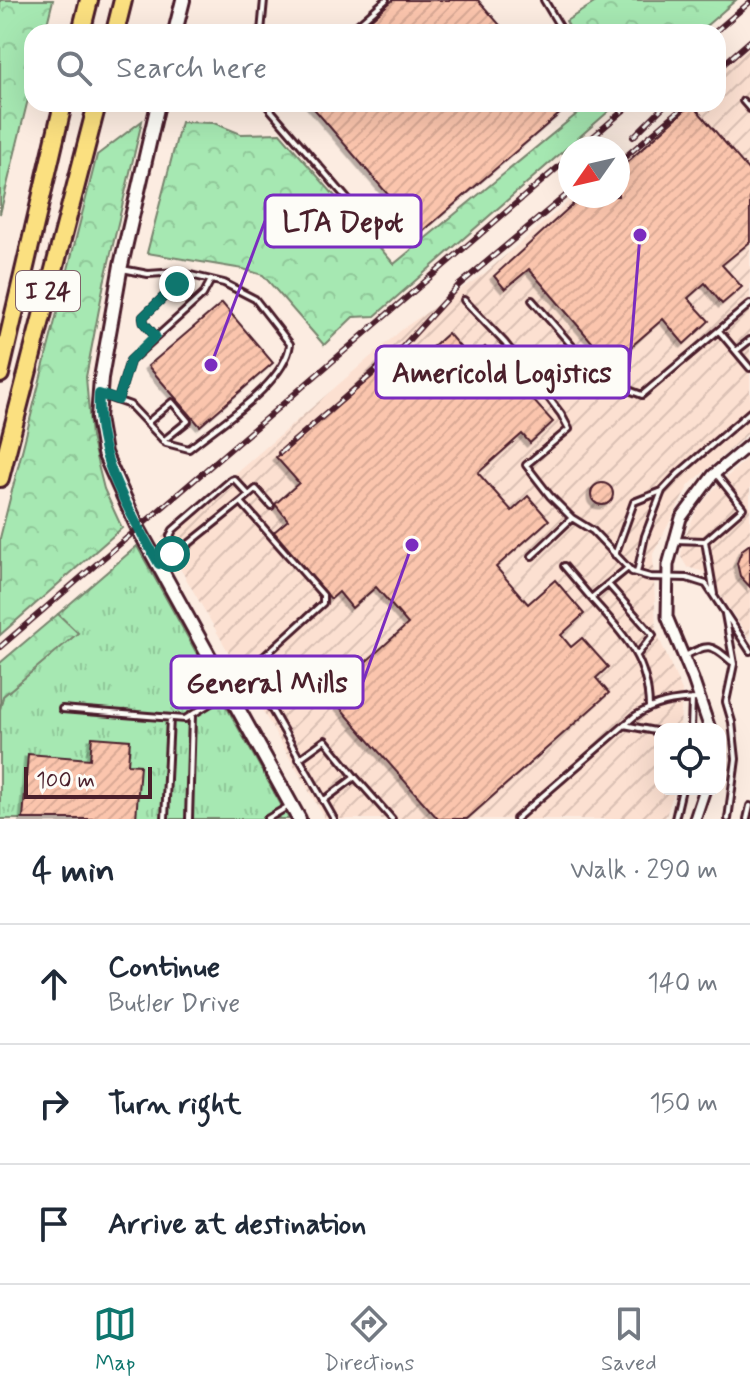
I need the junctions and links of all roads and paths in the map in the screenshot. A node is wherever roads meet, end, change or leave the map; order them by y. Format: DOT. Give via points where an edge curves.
graph roads {
  1 [pos="89,0"];
  2 [pos="123,0"];
  3 [pos="183,0"];
  4 [pos="264,0"];
  5 [pos="386,0"];
  6 [pos="544,0"];
  7 [pos="83,24"];
  8 [pos="117,24"];
  9 [pos="177,24"];
  10 [pos="262,24"];
  11 [pos="358,24"];
  12 [pos="558,24"];
  13 [pos="743,101"];
  14 [pos="750,109"];
  15 [pos="61,112"];
  16 [pos="95,112"];
  17 [pos="156,112"];
  18 [pos="275,112"];
  19 [pos="374,230"];
  20 [pos="120,269"];
  21 [pos="178,272"];
  22 [pos="211,280"];
  23 [pos="464,300"];
  24 [pos="532,300"];
  25 [pos="750,304"];
  26 [pos="719,331"];
  27 [pos="155,336"];
  28 [pos="750,340"];
  29 [pos="736,351"];
  30 [pos="750,368"];
  31 [pos="0,374"];
  32 [pos="99,394"];
  33 [pos="118,400"];
  34 [pos="750,412"];
  35 [pos="147,423"];
  36 [pos="163,441"];
  37 [pos="748,449"];
  38 [pos="715,473"];
  39 [pos="0,478"];
  40 [pos="662,491"];
  41 [pos="249,495"];
  42 [pos="241,502"];
  43 [pos="271,506"];
  44 [pos="572,518"];
  45 [pos="673,540"];
  46 [pos="705,541"];
  47 [pos="181,550"];
  48 [pos="615,555"];
  49 [pos="532,556"];
  50 [pos="564,566"];
  51 [pos="160,567"];
  52 [pos="628,568"];
  53 [pos="637,573"];
  54 [pos="666,579"];
  55 [pos="608,584"];
  56 [pos="714,596"];
  57 [pos="591,598"];
  58 [pos="725,612"];
  59 [pos="750,651"];
  60 [pos="637,655"];
  61 [pos="683,656"];
  62 [pos="734,664"];
  63 [pos="229,692"];
  64 [pos="696,699"];
  65 [pos="649,707"];
  66 [pos="62,709"];
  67 [pos="192,715"];
  68 [pos="170,718"];
  69 [pos="692,723"];
  70 [pos="707,723"];
  71 [pos="624,725"];
  72 [pos="654,731"];
  73 [pos="299,759"];
  74 [pos="355,777"];
  75 [pos="681,795"];
  76 [pos="703,795"];
  77 [pos="323,801"];
  78 [pos="291,805"];
  79 [pos="750,806"];
  80 [pos="165,819"];
  81 [pos="189,819"];
  82 [pos="267,819"];
  83 [pos="299,819"];
  84 [pos="334,819"];
  85 [pos="392,819"];
  86 [pos="516,819"];
  87 [pos="675,819"];
  88 [pos="695,819"];
  89 [pos="728,819"];
  90 [pos="747,819"];
  1 -- 7 [label="highway"];
  2 -- 8 [label="highway"];
  3 -- 9 [label="street"];
  4 -- 10 [label="lane"];
  5 -- 11 [label="lane"];
  6 -- 12 [label="lane"];
  13 -- 14 [label="lane"];
  15 -- 31 [label="highway, I 24"];
  16 -- 39 [label="highway, I 24"];
  17 -- 20 [label="street"];
  18 -- 19 [label="lane"];
  20 -- 21 [label="lane"];
  20 -- 32 [label="street"];
  21 -- 22 [label="lane"];
  21 -- 27 [label="lane" via="177,284 143,317"];
  22 -- 27 [label="lane" via="203,295"];
  22 -- 36 [label="lane" via="255,299 290,344 288,357 271,382 189,449"];
  23 -- 44 [label="lane" via="505,343 569,429 526,465"];
  24 -- 26 [label="lane" via="602,380 642,395"];
  25 -- 26 [label="lane"];
  26 -- 29 [label="lane"];
  27 -- 33 [label="lane" via="130,361"];
  28 -- 29 [label="lane"];
  29 -- 30 [label="lane"];
  32 -- 33 [label="lane"];
  32 -- 51 [label="street" via="104,453"];
  33 -- 35 [label="lane"];
  34 -- 40 [label="lane"];
  35 -- 36 [label="lane"];
  35 -- 36 [label="lane" via="172,402 188,421"];
  37 -- 38 [label="street"];
  38 -- 45 [label="street" via="681,518"];
  38 -- 46 [label="lane" via="743,508"];
  40 -- 48 [label="lane" via="634,502"];
  40 -- 53 [label="lane"];
  41 -- 42 [label="lane"];
  41 -- 43 [label="lane" via="258,489"];
  41 -- 47 [label="lane" via="231,480 169,533"];
  42 -- 47 [label="lane"];
  42 -- 73 [label="lane" via="323,595 323,603 255,670 257,684"];
  44 -- 48 [label="lane"];
  44 -- 49 [label="lane"];
  45 -- 46 [label="lane"];
  45 -- 54 [label="street"];
  46 -- 56 [label="lane"];
  47 -- 51 [label="lane"];
  48 -- 52 [label="lane"];
  50 -- 57 [label="lane"];
  51 -- 63 [label="street"];
  52 -- 53 [label="lane"];
  52 -- 55 [label="lane"];
  53 -- 54 [label="lane"];
  54 -- 56 [label="lane" via="706,584"];
  54 -- 61 [label="street" via="667,617"];
  55 -- 57 [label="lane"];
  55 -- 60 [label="lane" via="653,635"];
  56 -- 58 [label="lane"];
  57 -- 60 [label="lane"];
  58 -- 59 [label="lane"];
  58 -- 62 [label="lane"];
  60 -- 65 [label="lane"];
  61 -- 62 [label="lane" via="712,646"];
  61 -- 64 [label="street"];
  62 -- 89 [label="lane" via="726,702 736,759"];
  63 -- 67 [label="lane"];
  63 -- 78 [label="street"];
  64 -- 65 [label="lane"];
  64 -- 69 [label="lane"];
  64 -- 70 [label="street"];
  65 -- 71 [label="lane"];
  66 -- 68 [label="lane"];
  67 -- 68 [label="lane"];
  67 -- 81 [label="lane"];
  68 -- 80 [label="lane"];
  71 -- 72 [label="lane"];
  71 -- 86 [label="lane"];
  73 -- 74 [label="lane" via="325,740"];
  73 -- 77 [label="lane"];
  74 -- 77 [label="lane"];
  74 -- 85 [label="lane"];
  75 -- 87 [label="lane"];
  76 -- 88 [label="street"];
  77 -- 84 [label="lane"];
  78 -- 82 [label="lane"];
  78 -- 83 [label="street"];
  79 -- 90 [label="lane"];
}
